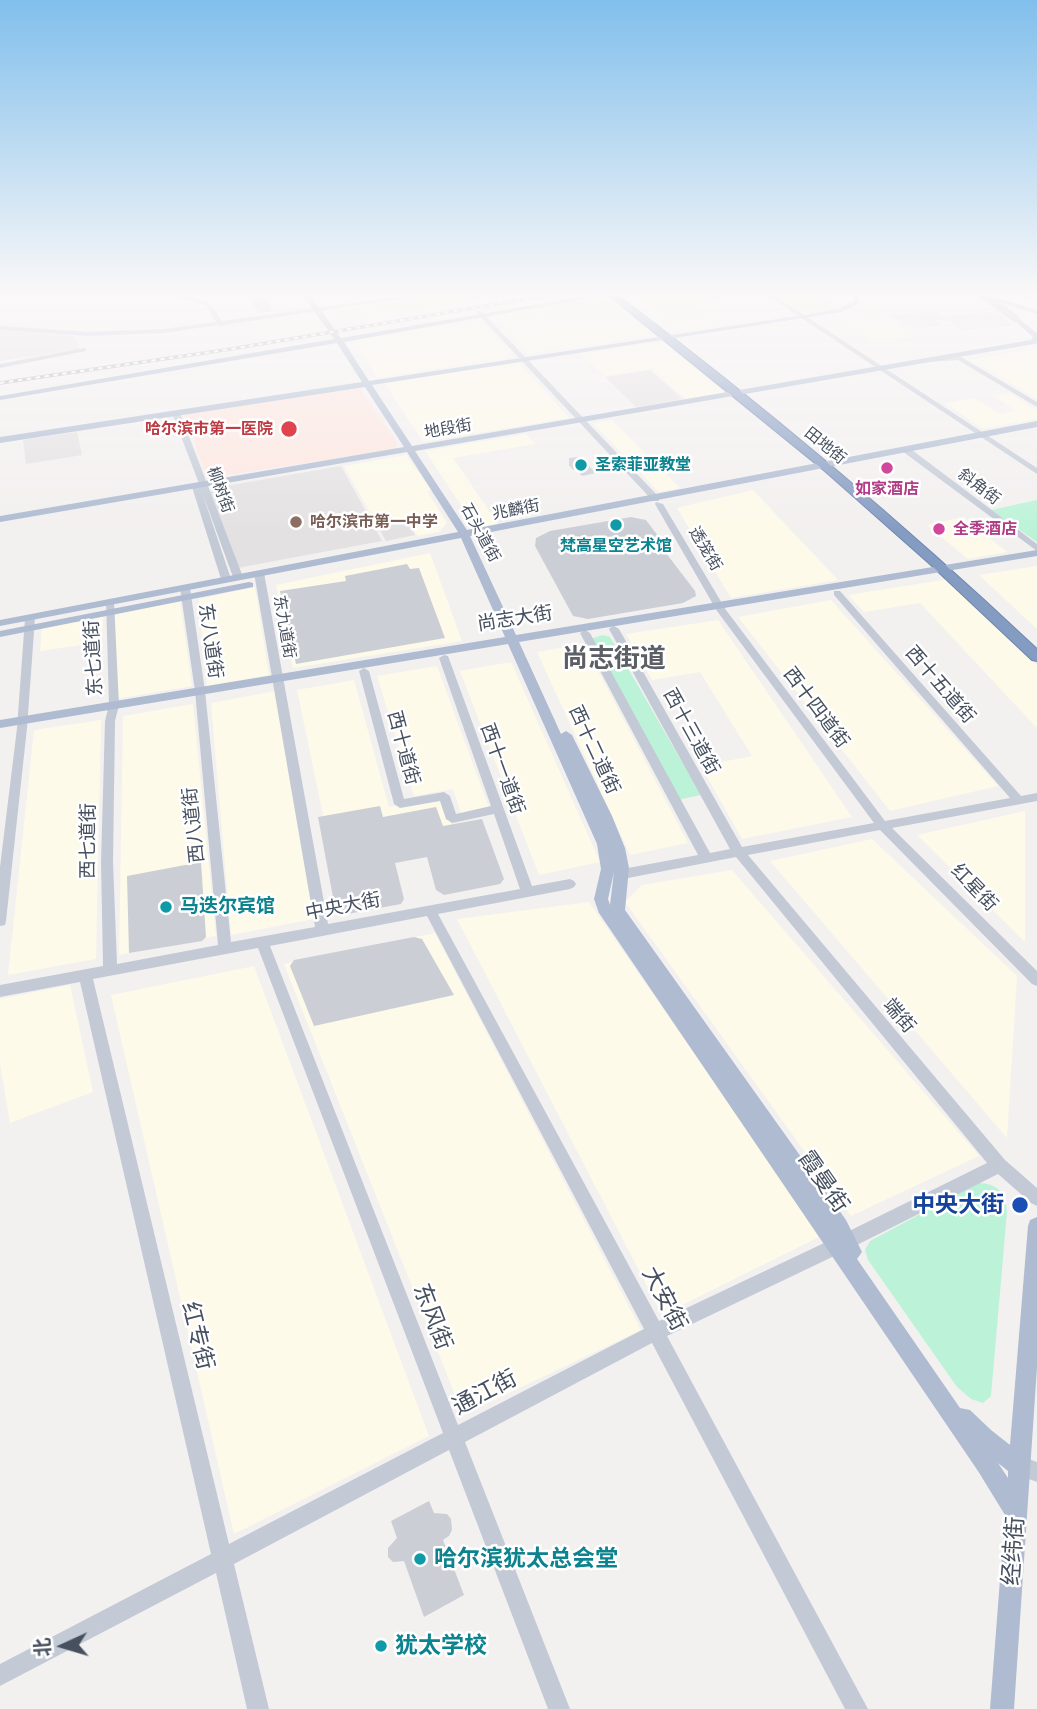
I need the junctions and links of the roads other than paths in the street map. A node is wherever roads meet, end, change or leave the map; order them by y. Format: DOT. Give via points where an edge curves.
graph roads {
  1 [pos="130,374"];
  2 [pos="363,374"];
  3 [pos="432,374"];
  4 [pos="536,374"];
  5 [pos="717,374"];
  6 [pos="854,374"];
  7 [pos="889,374"];
  8 [pos="985,374"];
  9 [pos="369,384"];
  10 [pos="740,393"];
  11 [pos="0,396"];
  12 [pos="1037,405"];
  13 [pos="176,413"];
  14 [pos="581,421"];
  15 [pos="1037,424"];
  16 [pos="1037,432"];
  17 [pos="981,434"];
  18 [pos="0,440"];
  19 [pos="992,442"];
  20 [pos="905,449"];
  21 [pos="412,450"];
  22 [pos="914,456"];
  23 [pos="833,467"];
  24 [pos="1037,472"];
  25 [pos="200,486"];
  26 [pos="658,502"];
  27 [pos="0,519"];
  28 [pos="469,537"];
  29 [pos="1037,550"];
  30 [pos="1037,560"];
  31 [pos="954,570"];
  32 [pos="238,577"];
  33 [pos="260,578"];
  34 [pos="226,579"];
  35 [pos="185,593"];
  36 [pos="837,593"];
  37 [pos="109,607"];
  38 [pos="720,608"];
  39 [pos="0,623"];
  40 [pos="30,623"];
  41 [pos="614,629"];
  42 [pos="585,633"];
  43 [pos="0,634"];
  44 [pos="1037,641"];
  45 [pos="518,642"];
  46 [pos="1037,657"];
  47 [pos="444,658"];
  48 [pos="364,671"];
  49 [pos="278,682"];
  50 [pos="200,694"];
  51 [pos="114,709"];
  52 [pos="0,724"];
  53 [pos="22,724"];
  54 [pos="0,731"];
  55 [pos="1037,797"];
  56 [pos="1017,799"];
  57 [pos="498,809"];
  58 [pos="882,825"];
  59 [pos="738,852"];
  60 [pos="706,858"];
  61 [pos="618,874"];
  62 [pos="570,884"];
  63 [pos="528,891"];
  64 [pos="430,910"];
  65 [pos="0,922"];
  66 [pos="321,930"];
  67 [pos="262,942"];
  68 [pos="225,949"];
  69 [pos="110,971"];
  70 [pos="85,975"];
  71 [pos="1037,980"];
  72 [pos="0,991"];
  73 [pos="999,1165"];
  74 [pos="1037,1198"];
  75 [pos="1037,1226"];
  76 [pos="841,1244"];
  77 [pos="656,1332"];
  78 [pos="452,1438"];
  79 [pos="1029,1469"];
  80 [pos="1017,1514"];
  81 [pos="225,1557"];
  82 [pos="0,1675"];
  83 [pos="258,1709"];
  84 [pos="559,1709"];
  85 [pos="857,1709"];
  86 [pos="1002,1709"];
  1 -- 11 [label="main road"];
  2 -- 9 [label="main road, 石头道街"];
  3 -- 9 [label="main road"];
  4 -- 14 [label="street, 透笼街"];
  5 -- 10 [label="highway, 田地街"];
  6 -- 10 [label="main road, 地段街"];
  7 -- 17 [label="street"];
  8 -- 12 [label="street"];
  9 -- 13 [label="main road"];
  9 -- 21 [label="main road, 石头道街"];
  10 -- 14 [label="main road, 地段街"];
  10 -- 23 [label="highway, 田地街"];
  13 -- 18 [label="main road"];
  13 -- 25 [label="street, 柳树街"];
  14 -- 21 [label="main road, 地段街"];
  14 -- 26 [label="street, 透笼街"];
  15 -- 17 [label="main road, 兆麟街"];
  16 -- 19 [label="main road, 兆麟街"];
  17 -- 19 [label="street"];
  17 -- 20 [label="main road, 兆麟街"];
  19 -- 22 [label="main road, 兆麟街"];
  19 -- 24 [label="street"];
  20 -- 22 [label="street, 斜角街"];
  20 -- 23 [label="main road, 兆麟街"];
  21 -- 25 [label="main road, 地段街"];
  21 -- 28 [label="main road, 石头道街"];
  22 -- 23 [label="main road, 兆麟街"];
  22 -- 29 [label="street, 斜角街"];
  23 -- 26 [label="main road, 兆麟街"];
  23 -- 31 [label="highway, 田地街"];
  25 -- 27 [label="main road, 地段街"];
  25 -- 32 [label="street, 柳树街"];
  25 -- 34 [label="street, 柳树街"];
  26 -- 28 [label="main road, 兆麟街"];
  26 -- 38 [label="street, 透笼街"];
  28 -- 33 [label="main road, 兆麟街"];
  28 -- 45 [label="main road, 石头道街"];
  29 -- 31 [label="main road, 尚志大街"];
  30 -- 31 [label="main road, 尚志大街"];
  31 -- 36 [label="main road, 尚志大街"];
  31 -- 38 [label="main road, 尚志大街"];
  31 -- 44 [label="highway"];
  31 -- 46 [label="highway"];
  32 -- 33 [label="main road, 兆麟街"];
  32 -- 34 [label="main road, 兆麟街"];
  33 -- 35 [label="main road, 兆麟街"];
  33 -- 49 [label="street, 东九道街"];
  34 -- 35 [label="main road, 兆麟街"];
  35 -- 37 [label="main road, 兆麟街"];
  35 -- 50 [label="street, 东八道街"];
  36 -- 38 [label="main road, 尚志大街"];
  36 -- 56 [label="street, 西十五道街"];
  37 -- 40 [label="main road, 兆麟街"];
  37 -- 51 [label="street, 东七道街"];
  38 -- 41 [label="main road, 尚志大街"];
  38 -- 45 [label="main road, 尚志大街"];
  38 -- 58 [label="street, 西十四道街"];
  39 -- 40 [label="main road, 兆麟街"];
  40 -- 43 [label="main road, 兆麟街"];
  40 -- 53 [label="street"];
  41 -- 42 [label="main road, 尚志大街"];
  41 -- 59 [label="street, 西十三道街"];
  42 -- 45 [label="main road, 尚志大街"];
  42 -- 60 [label="street"];
  45 -- 47 [label="main road, 尚志大街"];
  45 -- 49 [label="main road, 尚志大街"];
  45 -- 61 [label="main road, 西十二道街" via="604,844 608,869"];
  47 -- 48 [label="main road, 尚志大街"];
  47 -- 57 [label="street, 西十一道街"];
  48 -- 49 [label="main road, 尚志大街"];
  48 -- 57 [label="street, 西十道街" via="400,804 444,796 452,819"];
  49 -- 50 [label="main road, 尚志大街"];
  49 -- 66 [label="street, 东九道街"];
  50 -- 51 [label="main road, 尚志大街"];
  50 -- 68 [label="street, 西八道街"];
  51 -- 53 [label="main road, 尚志大街"];
  51 -- 69 [label="street, 西七道街" via="107,862"];
  52 -- 53 [label="main road, 尚志大街"];
  53 -- 54 [label="main road, 尚志大街"];
  53 -- 65 [label="street"];
  55 -- 56 [label="street"];
  56 -- 58 [label="street"];
  57 -- 63 [label="street, 西十一道街"];
  58 -- 59 [label="street"];
  58 -- 71 [label="street, 红星街"];
  59 -- 60 [label="street"];
  59 -- 73 [label="street, 端街"];
  60 -- 61 [label="street"];
  61 -- 76 [label="main road, 霞曼街" via="601,900 604,909"];
  62 -- 63 [label="street, 中央大街"];
  63 -- 64 [label="street, 中央大街"];
  64 -- 66 [label="street, 中央大街"];
  64 -- 77 [label="street, 大安街"];
  66 -- 67 [label="street, 中央大街"];
  67 -- 68 [label="street, 中央大街"];
  67 -- 78 [label="street, 东风街"];
  68 -- 69 [label="street, 中央大街"];
  69 -- 70 [label="street, 中央大街"];
  70 -- 72 [label="street, 中央大街"];
  70 -- 81 [label="street, 红专街"];
  73 -- 74 [label="street, 端街"];
  73 -- 76 [label="street, 通江街"];
  75 -- 79 [label="main road, 经纬街"];
  76 -- 77 [label="street, 通江街"];
  76 -- 79 [label="main road, 霞曼街" via="965,1420 982,1438"];
  76 -- 80 [label="main road, 霞曼街"];
  77 -- 78 [label="street, 通江街"];
  77 -- 85 [label="street, 大安街"];
  78 -- 81 [label="street, 通江街"];
  78 -- 84 [label="street, 东风街"];
  79 -- 80 [label="main road, 经纬街"];
  80 -- 86 [label="main road, 经纬街"];
  81 -- 82 [label="street, 通江街"];
  81 -- 83 [label="street, 红专街"];
}
